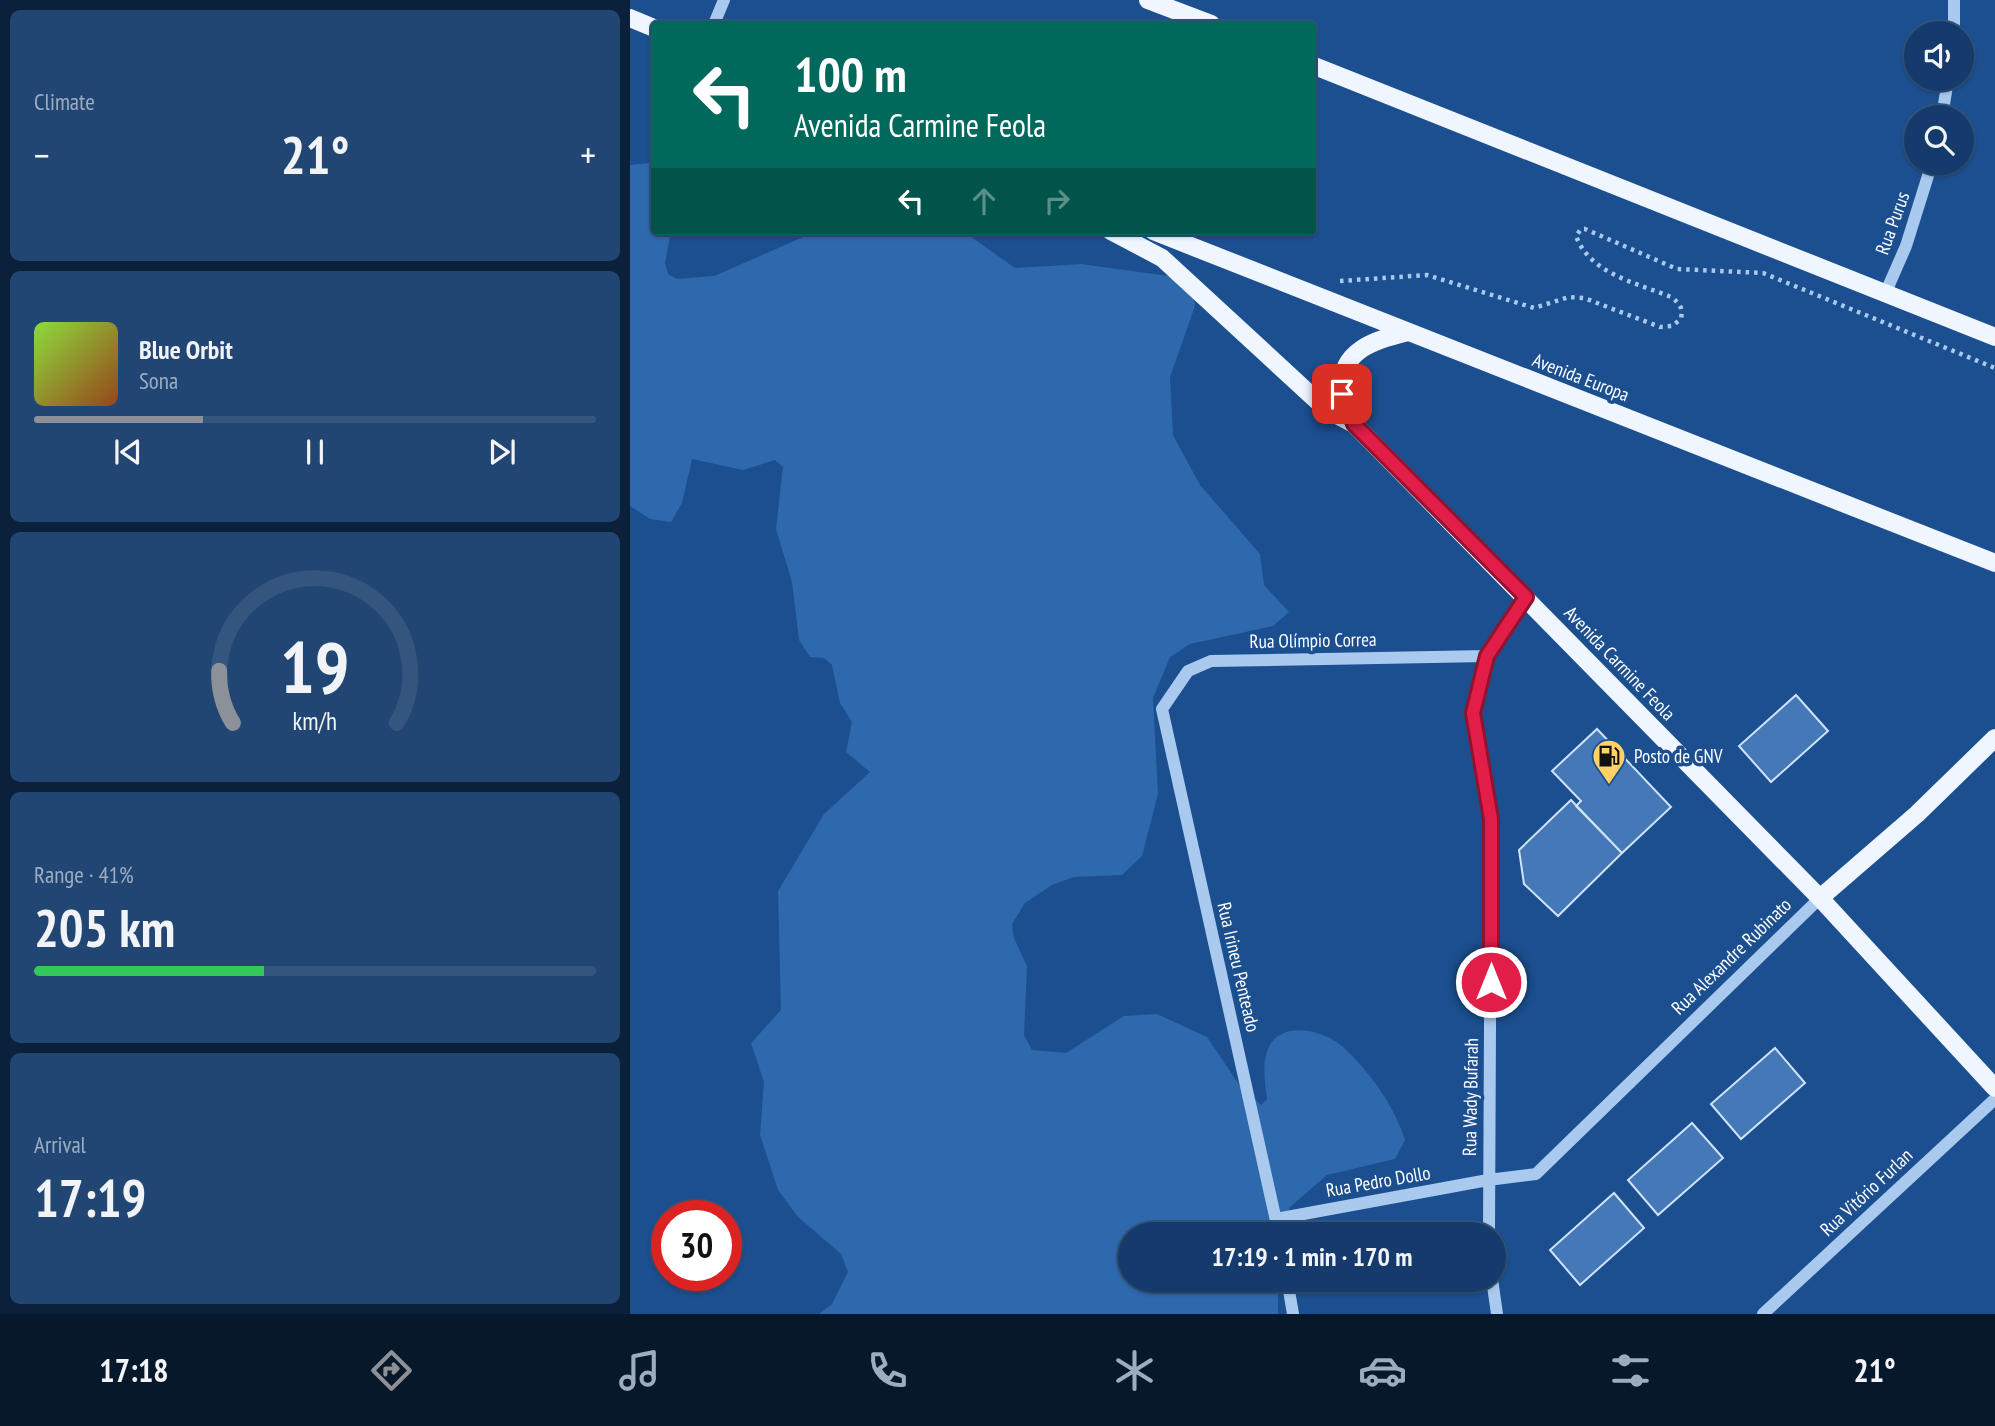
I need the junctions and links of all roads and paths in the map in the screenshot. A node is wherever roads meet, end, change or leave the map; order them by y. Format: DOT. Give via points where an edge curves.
graph roads {
  1 [pos="724,0"];
  2 [pos="1148,0"];
  3 [pos="1955,0"];
  4 [pos="1173,5"];
  5 [pos="630,18"];
  6 [pos="715,21"];
  7 [pos="1205,21"];
  8 [pos="1954,21"];
  9 [pos="651,27"];
  10 [pos="1316,67"];
  11 [pos="1928,175"];
  12 [pos="1119,235"];
  13 [pos="1163,235"];
  14 [pos="1885,294"];
  15 [pos="1321,297"];
  16 [pos="1408,332"];
  17 [pos="1995,337"];
  18 [pos="1995,368"];
  19 [pos="1354,424"];
  20 [pos="1995,563"];
  21 [pos="1526,597"];
  22 [pos="1487,656"];
  23 [pos="1162,709"];
  24 [pos="1995,738"];
  25 [pos="1820,898"];
  26 [pos="1995,1088"];
  27 [pos="1995,1099"];
  28 [pos="1488,1180"];
  29 [pos="1276,1219"];
  30 [pos="1277,1222"];
  31 [pos="1489,1222"];
  32 [pos="1289,1292"];
  33 [pos="1494,1292"];
  34 [pos="1293,1314"];
  35 [pos="1497,1314"];
  36 [pos="1763,1314"];
  1 -- 6 [label="street"];
  2 -- 4 [label="main road"];
  3 -- 8 [label="street"];
  4 -- 7 [label="main road"];
  5 -- 9 [label="main road"];
  10 -- 14 [label="main road"];
  11 -- 14 [label="street, Rua Purus"];
  12 -- 19 [label="main road, Avenida Carmine Feola" via="1162,258 1327,410"];
  13 -- 15 [label="main road, Avenida Europa"];
  14 -- 17 [label="main road"];
  15 -- 16 [label="main road, Avenida Europa"];
  15 -- 18 [label="path" via="1330,281 1427,275 1534,308 1569,297 1584,298 1660,327 1681,319 1683,310 1671,297 1603,269 1589,257 1576,236 1585,229 1677,269 1763,273"];
  16 -- 19 [label="main road, Avenida Carmine Feola" via="1377,340 1355,353 1344,371 1342,394"];
  16 -- 20 [label="main road, Avenida Europa"];
  19 -- 21 [label="main road, Avenida Carmine Feola"];
  21 -- 22 [label="street, Rua Wady Bufarah"];
  21 -- 25 [label="main road, Avenida Carmine Feola"];
  22 -- 23 [label="street, Rua Olímpio Correa" via="1211,661 1188,671"];
  22 -- 28 [label="street, Rua Wady Bufarah" via="1473,713 1491,819"];
  23 -- 29 [label="street, Rua Irineu Penteado"];
  24 -- 25 [label="main road, Rua Alexandre Rubinato"];
  25 -- 26 [label="main road, Avenida Carmine Feola"];
  25 -- 28 [label="street, Rua Alexandre Rubinato" via="1536,1174"];
  27 -- 36 [label="street, Rua Vitório Furlan"];
  28 -- 29 [label="street, Rua Pedro Dollo"];
  28 -- 31 [label="street, Rua Wady Bufarah"];
  29 -- 30 [label="street, Rua Irineu Penteado"];
  32 -- 34 [label="street"];
  33 -- 35 [label="street"];
}
